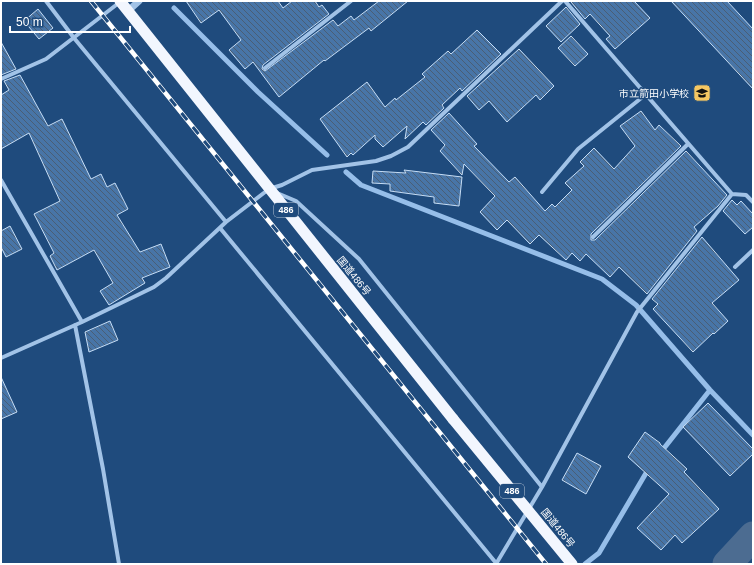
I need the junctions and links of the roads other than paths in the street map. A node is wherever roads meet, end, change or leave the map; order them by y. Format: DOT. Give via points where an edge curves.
graph roads {
  1 [pos="46,1"];
  2 [pos="120,1"];
  3 [pos="139,1"];
  4 [pos="351,1"];
  5 [pos="553,1"];
  6 [pos="564,1"];
  7 [pos="557,5"];
  8 [pos="128,11"];
  9 [pos="74,38"];
  10 [pos="265,68"];
  11 [pos="1,79"];
  12 [pos="645,95"];
  13 [pos="688,144"];
  14 [pos="1,180"];
  15 [pos="269,189"];
  16 [pos="542,192"];
  17 [pos="732,194"];
  18 [pos="753,202"];
  19 [pos="226,222"];
  20 [pos="220,228"];
  21 [pos="593,237"];
  22 [pos="753,250"];
  23 [pos="735,267"];
  24 [pos="82,322"];
  25 [pos="75,326"];
  26 [pos="1,358"];
  27 [pos="542,487"];
  28 [pos="119,564"];
  29 [pos="496,564"];
  30 [pos="572,564"];
  1 -- 9 [label="street"];
  2 -- 8 [label="highway, 国道486号 / 486"];
  2 -- 9 [label="street"];
  3 -- 8 [label="street"];
  4 -- 10 [label="street"];
  5 -- 7 [label="street"];
  6 -- 7 [label="street"];
  6 -- 12 [label="street"];
  7 -- 15 [label="street" via="408,147 376,161 312,170"];
  8 -- 15 [label="highway, 国道486号 / 486"];
  9 -- 11 [label="street" via="46,59"];
  9 -- 19 [label="street"];
  12 -- 13 [label="street"];
  12 -- 16 [label="street" via="578,149"];
  13 -- 17 [label="street"];
  13 -- 21 [label="street"];
  14 -- 24 [label="street"];
  15 -- 19 [label="street"];
  15 -- 27 [label="street" via="296,201 359,259"];
  15 -- 30 [label="highway, 国道486号 / 486, bridge"];
  17 -- 18 [label="street" via="746,194"];
  17 -- 27 [label="street" via="637,312"];
  19 -- 20 [label="street"];
  20 -- 24 [label="street" via="154,287"];
  20 -- 29 [label="street"];
  22 -- 23 [label="street"];
  24 -- 25 [label="street"];
  25 -- 26 [label="street"];
  25 -- 28 [label="street"];
  27 -- 29 [label="street"];
}
